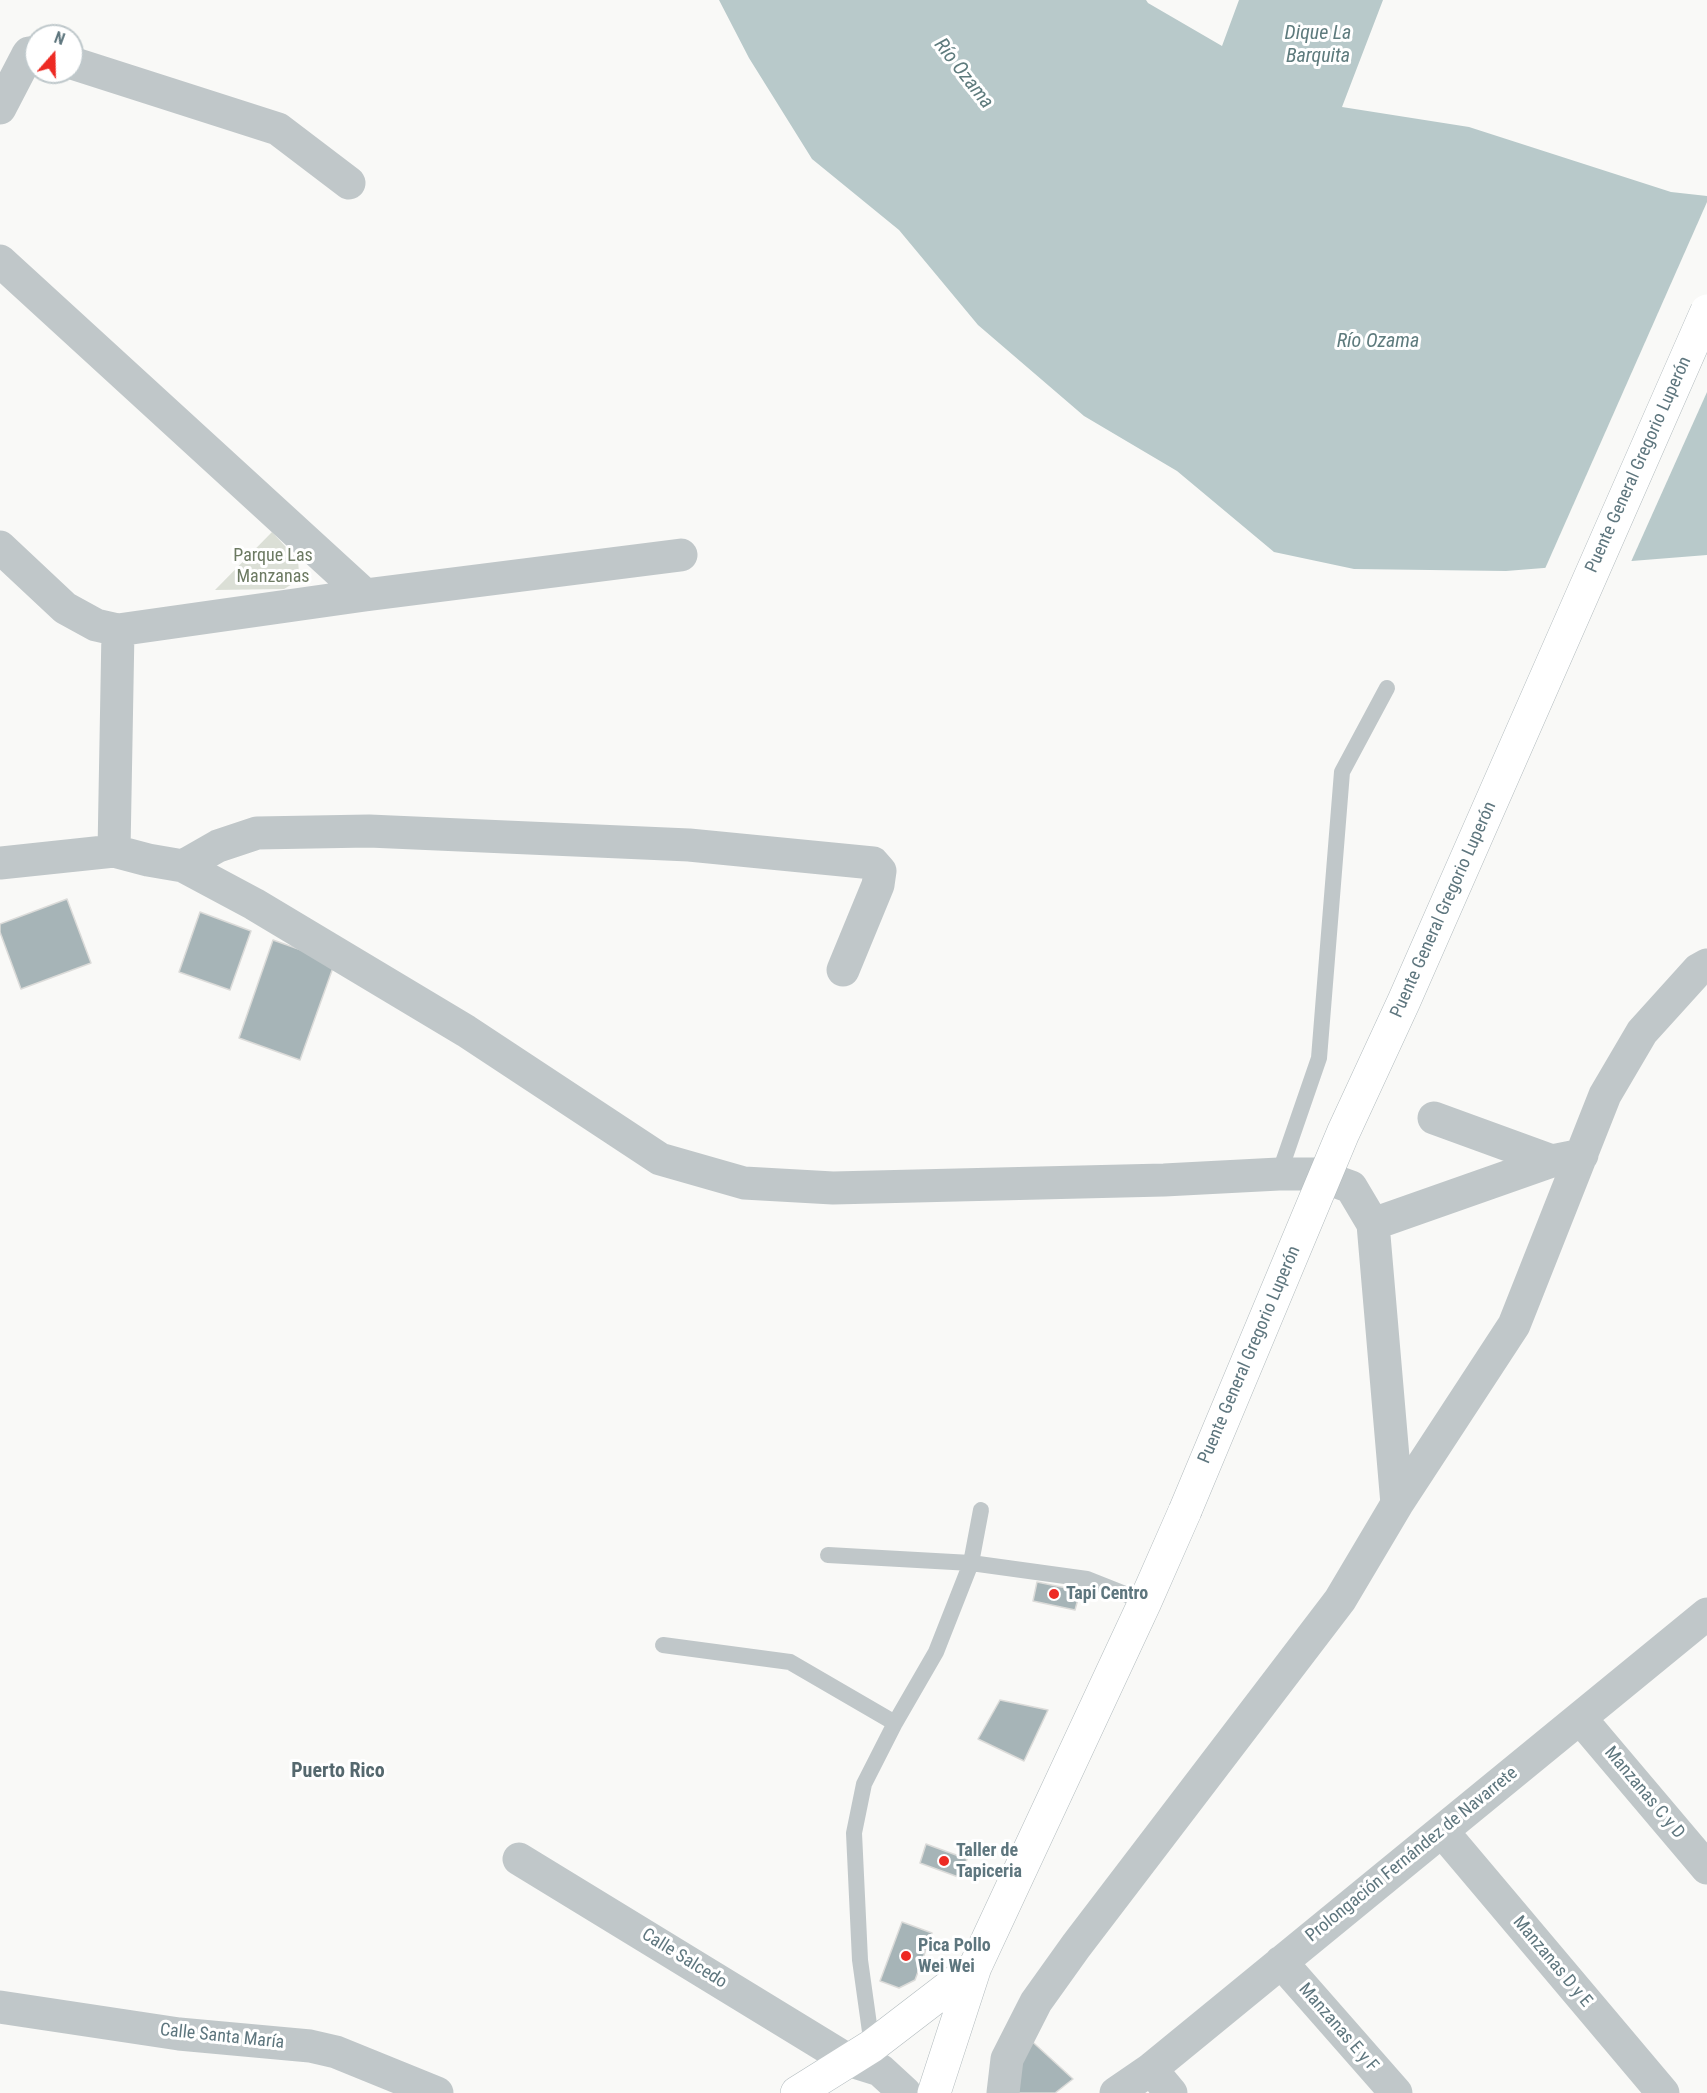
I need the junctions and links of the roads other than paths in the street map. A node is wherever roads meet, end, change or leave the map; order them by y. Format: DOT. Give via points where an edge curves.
graph roads {
  1 [pos="24,62"];
  2 [pos="84,67"];
  3 [pos="0,108"];
  4 [pos="349,183"];
  5 [pos="0,261"];
  6 [pos="1707,311"];
  7 [pos="0,547"];
  8 [pos="681,555"];
  9 [pos="365,595"];
  10 [pos="118,630"];
  11 [pos="1388,688"];
  12 [pos="114,851"];
  13 [pos="0,863"];
  14 [pos="183,866"];
  15 [pos="1707,965"];
  16 [pos="843,970"];
  17 [pos="1434,1118"];
  18 [pos="1567,1158"];
  19 [pos="1279,1174"];
  20 [pos="1373,1224"];
  21 [pos="1397,1504"];
  22 [pos="981,1510"];
  23 [pos="828,1555"];
  24 [pos="971,1563"];
  25 [pos="1145,1602"];
  26 [pos="1707,1614"];
  27 [pos="663,1645"];
  28 [pos="1580,1718"];
  29 [pos="895,1723"];
  30 [pos="1442,1831"];
  31 [pos="519,1858"];
  32 [pos="1707,1868"];
  33 [pos="1281,1962"];
  34 [pos="975,1967"];
  35 [pos="0,2007"];
  36 [pos="860,2053"];
  37 [pos="1161,2081"];
  38 [pos="422,2090"];
  39 [pos="797,2093"];
  40 [pos="905,2093"];
  41 [pos="934,2093"];
  42 [pos="1003,2093"];
  43 [pos="1116,2093"];
  44 [pos="1396,2093"];
  45 [pos="1663,2093"];
  1 -- 3 [label="street"];
  2 -- 4 [label="street" via="278,129"];
  5 -- 9 [label="street"];
  6 -- 25 [label="street, Puente General Gregorio Luperón, bridge" via="1343,1133"];
  7 -- 10 [label="street" via="65,608 96,625"];
  8 -- 9 [label="street"];
  9 -- 10 [label="street"];
  10 -- 12 [label="street"];
  11 -- 19 [label="lane" via="1342,772 1319,1058"];
  12 -- 13 [label="street"];
  12 -- 14 [label="street"];
  14 -- 16 [label="street" via="218,846 257,833 369,831 689,844 873,863 880,871 878,885"];
  14 -- 19 [label="street" via="466,1031 660,1159 744,1183 833,1188"];
  15 -- 18 [label="street" via="1642,1032"];
  17 -- 18 [label="street"];
  18 -- 20 [label="street"];
  18 -- 21 [label="street" via="1514,1325"];
  19 -- 20 [label="street" via="1315,1174 1351,1187"];
  20 -- 21 [label="street"];
  21 -- 42 [label="street" via="1340,1600 1036,2002 1007,2059"];
  22 -- 24 [label="lane"];
  23 -- 24 [label="lane"];
  24 -- 25 [label="lane" via="1087,1579"];
  24 -- 29 [label="lane" via="936,1652"];
  25 -- 34 [label="street, Puente General Gregorio Luperón"];
  26 -- 28 [label="street, Prolongación Fernández de Navarrete"];
  27 -- 29 [label="lane" via="790,1662"];
  28 -- 30 [label="street, Prolongación Fernández de Navarrete"];
  28 -- 32 [label="street, Manzanas C y D"];
  29 -- 36 [label="lane" via="864,1784 854,1833"];
  30 -- 33 [label="street, Prolongación Fernández de Navarrete"];
  30 -- 45 [label="street, Manzanas D y E"];
  31 -- 36 [label="street, Calle Salcedo"];
  33 -- 37 [label="street, Prolongación Fernández de Navarrete"];
  33 -- 44 [label="street, Manzanas E y F"];
  34 -- 36 [label="street"];
  34 -- 41 [label="street, Puente General Gregorio Luperón"];
  35 -- 38 [label="street, Calle Santa María" via="179,2034 310,2046 336,2052"];
  36 -- 39 [label="street"];
  36 -- 40 [label="street, Calle Salcedo"];
  37 -- 43 [label="street, Prolongación Fernández de Navarrete"];
}
